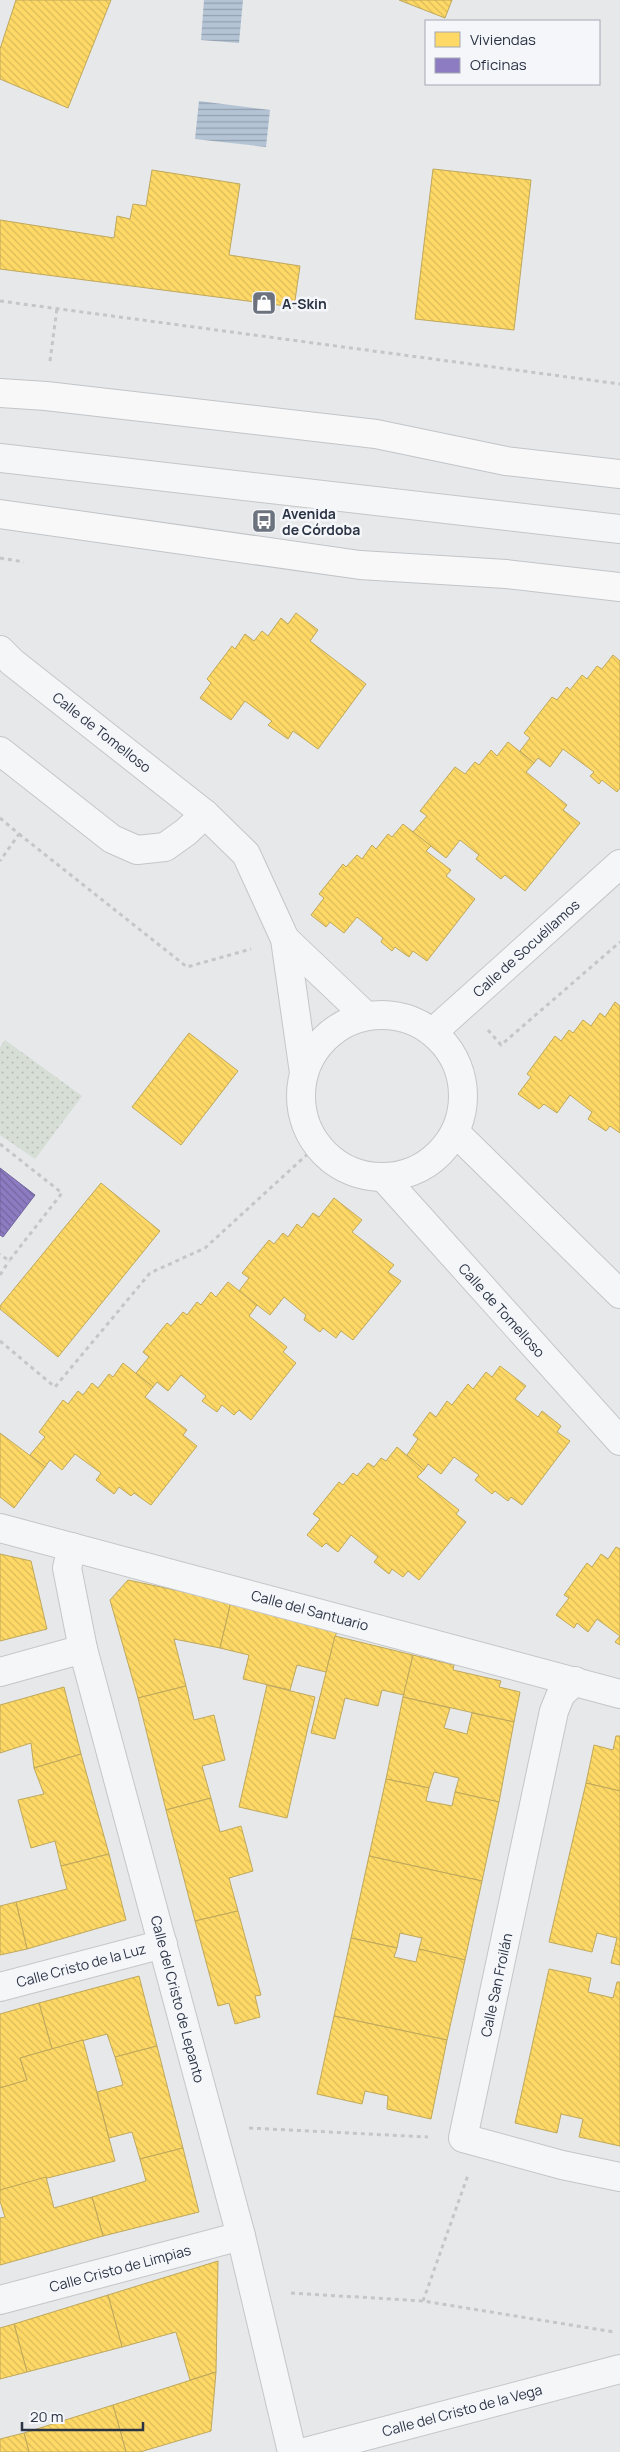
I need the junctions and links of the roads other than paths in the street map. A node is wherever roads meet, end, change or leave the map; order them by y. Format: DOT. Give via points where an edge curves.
graph roads {
  1 [pos="0,393"];
  2 [pos="0,458"];
  3 [pos="620,474"];
  4 [pos="0,514"];
  5 [pos="620,529"];
  6 [pos="620,587"];
  7 [pos="0,650"];
  8 [pos="0,751"];
  9 [pos="205,814"];
  10 [pos="620,864"];
  11 [pos="285,939"];
  12 [pos="366,1016"];
  13 [pos="432,1032"];
  14 [pos="304,1073"];
  15 [pos="456,1132"];
  16 [pos="384,1178"];
  17 [pos="620,1294"];
  18 [pos="620,1441"];
  19 [pos="0,1528"];
  20 [pos="72,1547"];
  21 [pos="83,1649"];
  22 [pos="0,1672"];
  23 [pos="576,1681"];
  24 [pos="620,1694"];
  25 [pos="163,1944"];
  26 [pos="0,1986"];
  27 [pos="620,2177"];
  28 [pos="241,2236"];
  29 [pos="0,2300"];
  30 [pos="620,2369"];
  31 [pos="292,2452"];
  32 [pos="304,2452"];
  1 -- 3 [label="main road" via="376,434 506,460"];
  2 -- 5 [label="street"];
  4 -- 6 [label="main road" via="360,565 506,574"];
  7 -- 9 [label="street, Calle de Tomelloso"];
  8 -- 9 [label="street" via="112,839 137,850 165,847"];
  9 -- 11 [label="street, Calle de Tomelloso" via="246,854"];
  10 -- 13 [label="street, Calle de Socuéllamos"];
  11 -- 12 [label="street, Calle de Tomelloso"];
  11 -- 14 [label="street, Calle de Tomelloso"];
  12 -- 13 [label="street" via="389,1015 412,1020"];
  12 -- 14 [label="street" via="345,1024 328,1036"];
  13 -- 15 [label="street" via="451,1052 462,1078 463,1105"];
  14 -- 16 [label="street" via="301,1096 304,1118 313,1138 331,1160 356,1173"];
  15 -- 16 [label="street" via="443,1151 426,1165 406,1174"];
  15 -- 17 [label="street"];
  16 -- 18 [label="street, Calle de Tomelloso"];
  19 -- 20 [label="street, Calle del Santuario"];
  20 -- 21 [label="street, Calle del Cristo de Lepanto" via="67,1568"];
  20 -- 23 [label="street, Calle del Santuario"];
  21 -- 22 [label="street"];
  21 -- 25 [label="street, Calle del Cristo de Lepanto"];
  23 -- 24 [label="street, Calle del Santuario"];
  23 -- 27 [label="street, Calle San Froilán" via="561,1694 554,1711 471,2141"];
  25 -- 26 [label="street, Calle Cristo de la Luz"];
  25 -- 28 [label="street, Calle del Cristo de Lepanto"];
  28 -- 29 [label="street, Calle Cristo de Limpias"];
  28 -- 31 [label="street, Calle del Cristo de Lepanto"];
  30 -- 32 [label="street, Calle del Cristo de la Vega"];
}
